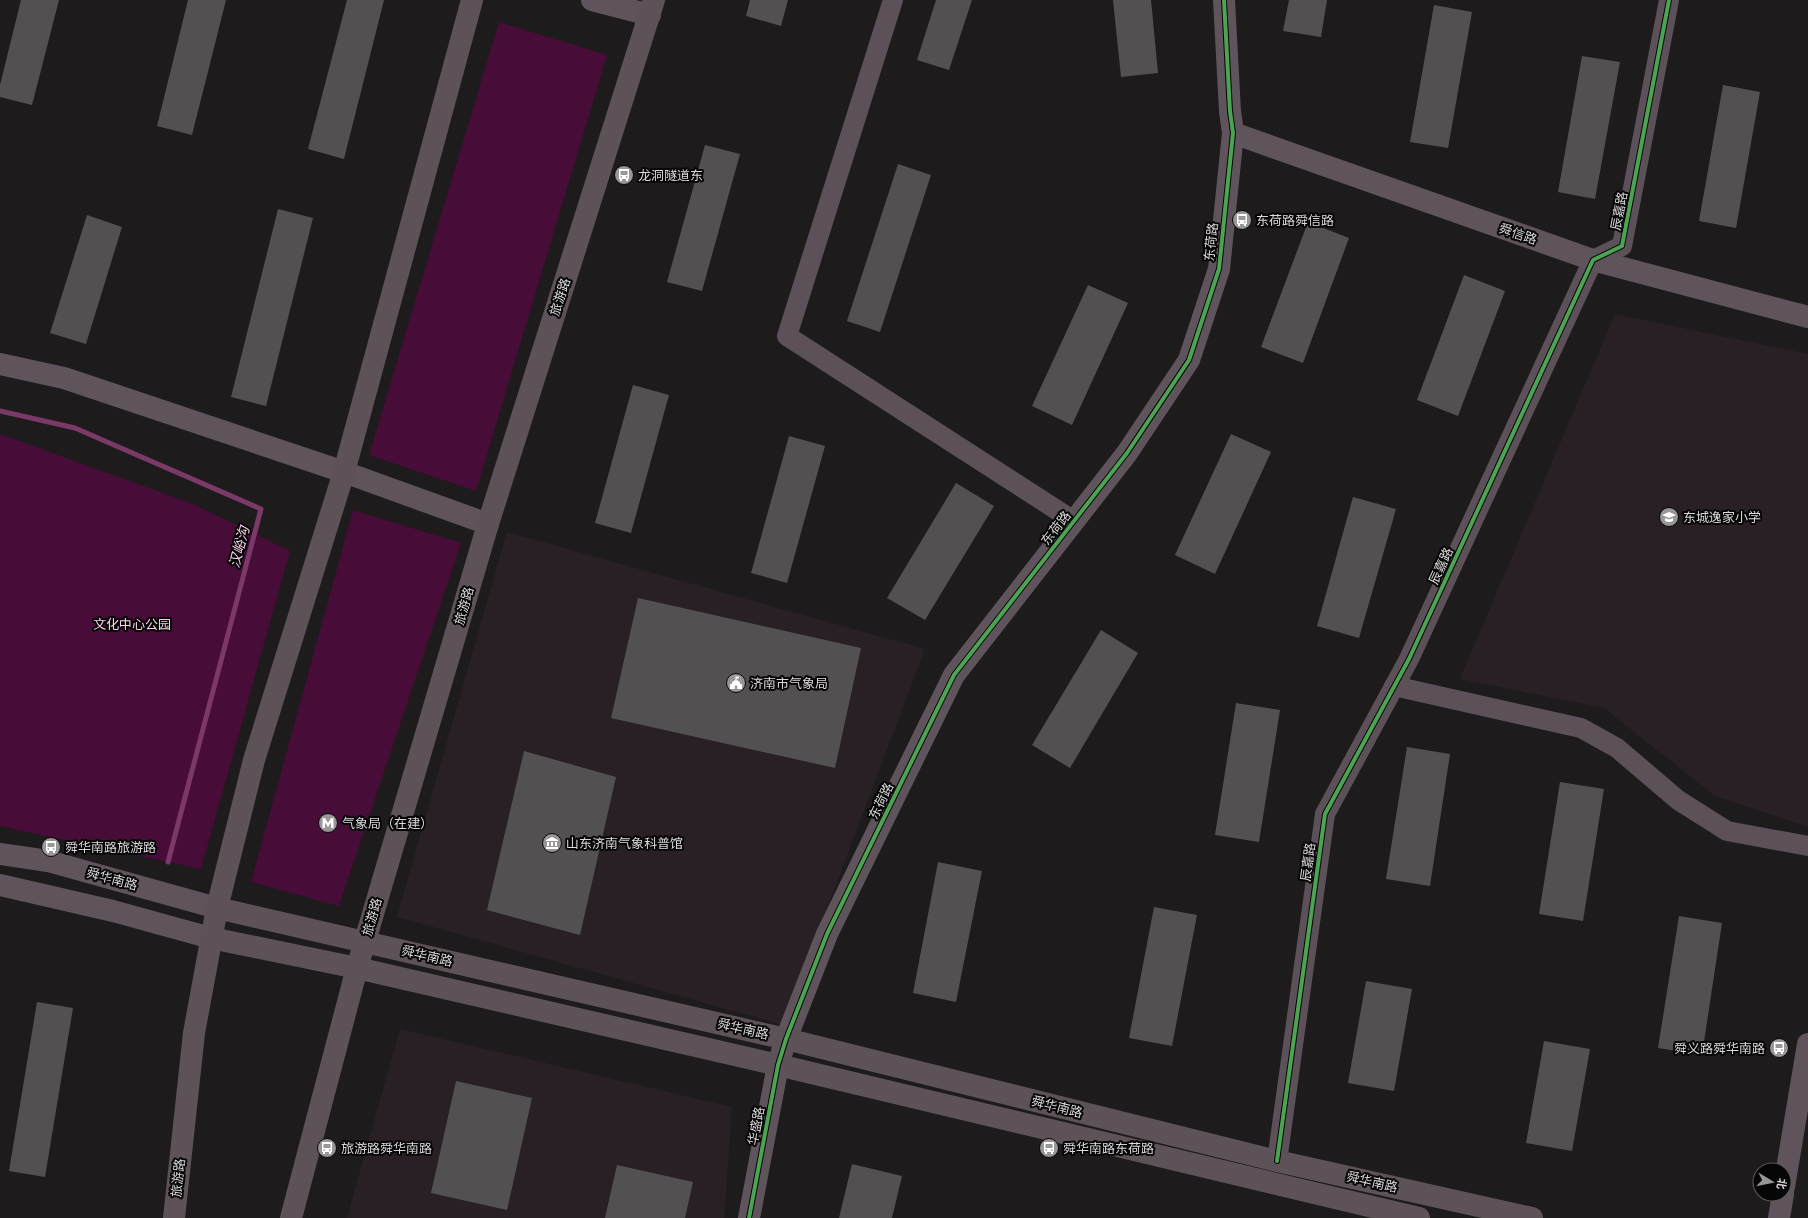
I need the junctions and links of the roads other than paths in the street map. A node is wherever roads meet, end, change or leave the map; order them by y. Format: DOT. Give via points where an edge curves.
graph roads {
  1 [pos="472,0"];
  2 [pos="592,0"];
  3 [pos="893,0"];
  4 [pos="1224,0"];
  5 [pos="1669,0"];
  6 [pos="652,8"];
  7 [pos="1233,133"];
  8 [pos="1593,260"];
  9 [pos="1808,317"];
  10 [pos="0,364"];
  11 [pos="344,472"];
  12 [pos="1074,521"];
  13 [pos="488,524"];
  14 [pos="1394,686"];
  15 [pos="1808,846"];
  16 [pos="0,854"];
  17 [pos="0,885"];
  18 [pos="217,908"];
  19 [pos="211,938"];
  20 [pos="365,942"];
  21 [pos="357,968"];
  22 [pos="786,1039"];
  23 [pos="1808,1044"];
  24 [pos="778,1065"];
  25 [pos="1277,1161"];
  26 [pos="1788,1162"];
  27 [pos="1782,1202"];
  28 [pos="174,1218"];
  29 [pos="291,1218"];
  30 [pos="748,1218"];
  31 [pos="1419,1218"];
  32 [pos="1532,1218"];
  33 [pos="1779,1218"];
  1 -- 11 [label="main road, 旅游路"];
  2 -- 6 [label="street"];
  3 -- 12 [label="street" via="787,336"];
  4 -- 7 [label="street, 东荷路"];
  5 -- 8 [label="street, 辰嘉路" via="1622,246"];
  6 -- 13 [label="main road, 旅游路"];
  7 -- 8 [label="street, 舜信路"];
  7 -- 12 [label="street, 东荷路" via="1219,269 1189,360 1127,453"];
  8 -- 9 [label="street, 舜信路"];
  8 -- 14 [label="street, 辰嘉路" via="1409,659"];
  10 -- 11 [label="street" via="64,378"];
  11 -- 13 [label="street"];
  11 -- 18 [label="main road, 旅游路" via="254,760"];
  12 -- 22 [label="street, 东荷路" via="954,675 827,934"];
  13 -- 20 [label="main road, 旅游路"];
  14 -- 15 [label="street" via="1582,728 1617,748 1678,800 1727,831"];
  14 -- 25 [label="street, 辰嘉路" via="1325,814"];
  16 -- 18 [label="street, 舜华南路" via="48,862"];
  17 -- 19 [label="street, 舜华南路" via="113,911"];
  18 -- 19 [label="main road, 旅游路"];
  18 -- 20 [label="main road, 舜华南路"];
  19 -- 21 [label="main road, 舜华南路"];
  19 -- 28 [label="main road, 旅游路" via="194,1033"];
  20 -- 21 [label="main road, 旅游路"];
  20 -- 22 [label="main road, 舜华南路"];
  21 -- 24 [label="main road, 舜华南路"];
  21 -- 29 [label="main road, 旅游路"];
  22 -- 24 [label="street, 华盛路"];
  22 -- 25 [label="main road, 舜华南路"];
  23 -- 26 [label="street"];
  24 -- 30 [label="street, 华盛路"];
  24 -- 31 [label="main road, 舜华南路"];
  25 -- 32 [label="main road, 舜华南路"];
  27 -- 33 [label="street"];
}
